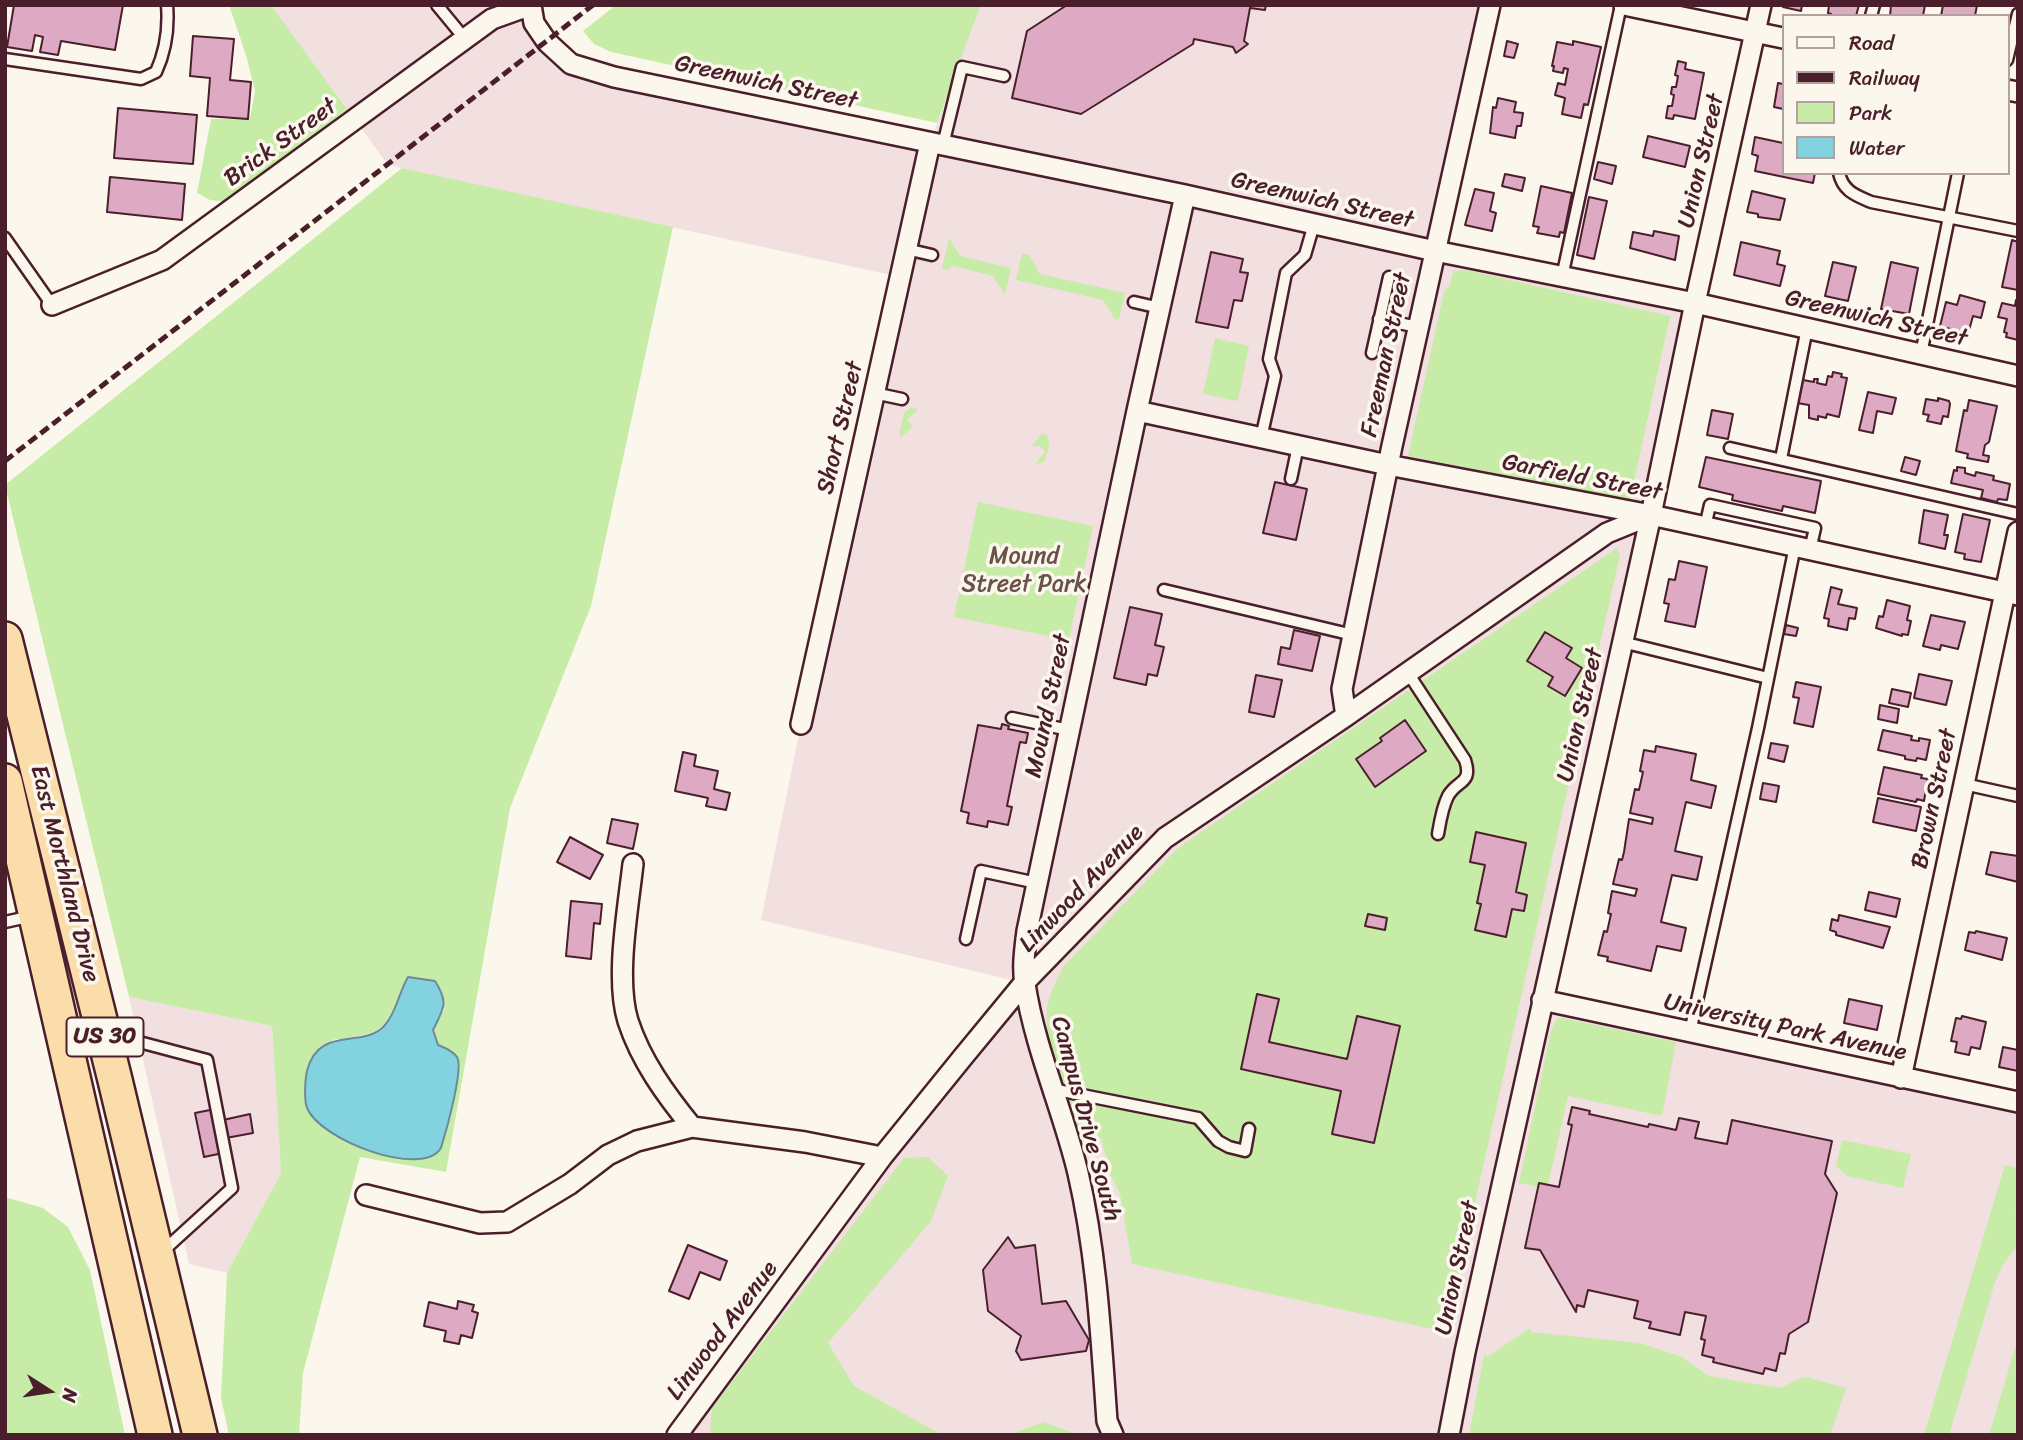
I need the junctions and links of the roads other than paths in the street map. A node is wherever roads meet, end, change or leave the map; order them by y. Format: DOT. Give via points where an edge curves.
graph roads {
  1 [pos="167,5"];
  2 [pos="437,5"];
  3 [pos="531,5"];
  4 [pos="1490,5"];
  5 [pos="1622,5"];
  6 [pos="1761,5"];
  7 [pos="2018,14"];
  8 [pos="1755,32"];
  9 [pos="1782,38"];
  10 [pos="465,39"];
  11 [pos="2009,52"];
  12 [pos="5,59"];
  13 [pos="1004,76"];
  14 [pos="937,144"];
  15 [pos="1839,175"];
  16 [pos="1958,175"];
  17 [pos="1185,195"];
  18 [pos="1949,218"];
  19 [pos="1314,224"];
  20 [pos="2018,231"];
  21 [pos="5,239"];
  22 [pos="906,249"];
  23 [pos="1435,251"];
  24 [pos="932,255"];
  25 [pos="1389,277"];
  26 [pos="1562,277"];
  27 [pos="1134,302"];
  28 [pos="1695,303"];
  29 [pos="52,305"];
  30 [pos="1160,308"];
  31 [pos="1379,319"];
  32 [pos="1418,327"];
  33 [pos="1807,328"];
  34 [pos="1371,353"];
  35 [pos="1921,354"];
  36 [pos="2018,376"];
  37 [pos="874,393"];
  38 [pos="902,399"];
  39 [pos="1137,411"];
  40 [pos="1261,438"];
  41 [pos="1298,446"];
  42 [pos="1730,448"];
  43 [pos="1781,459"];
  44 [pos="1388,465"];
  45 [pos="1291,479"];
  46 [pos="2018,514"];
  47 [pos="1651,515"];
  48 [pos="1705,527"];
  49 [pos="2018,532"];
  50 [pos="1802,548"];
  51 [pos="1164,590"];
  52 [pos="2011,593"];
  53 [pos="1353,635"];
  54 [pos="5,639"];
  55 [pos="1622,642"];
  56 [pos="1408,673"];
  57 [pos="1768,678"];
  58 [pos="1346,716"];
  59 [pos="1012,718"];
  60 [pos="801,724"];
  61 [pos="1069,730"];
  62 [pos="5,781"];
  63 [pos="1964,783"];
  64 [pos="2018,796"];
  65 [pos="1438,834"];
  66 [pos="633,864"];
  67 [pos="1037,883"];
  68 [pos="21,919"];
  69 [pos="965,939"];
  70 [pos="1024,983"];
  71 [pos="1542,1000"];
  72 [pos="104,1032"];
  73 [pos="1690,1032"];
  74 [pos="1901,1078"];
  75 [pos="1052,1089"];
  76 [pos="2018,1102"];
  77 [pos="692,1127"];
  78 [pos="1249,1129"];
  79 [pos="882,1157"];
  80 [pos="366,1195"];
  81 [pos="158,1256"];
  82 [pos="155,1435"];
  83 [pos="200,1435"];
  84 [pos="677,1435"];
  85 [pos="1113,1435"];
  86 [pos="1449,1435"];
  1 -- 12 [label="lane" via="169,27 163,57 156,72 141,79"];
  2 -- 10 [label="lane"];
  3 -- 10 [label="street, Brick Street" via="492,19"];
  3 -- 14 [label="street, Greenwich Street" via="534,23 570,64"];
  4 -- 23 [label="street, Freeman Street"];
  5 -- 8 [label="street"];
  5 -- 26 [label="lane"];
  6 -- 8 [label="street, Union Street"];
  7 -- 11 [label="lane"];
  8 -- 9 [label="street"];
  8 -- 28 [label="street, Union Street"];
  10 -- 29 [label="street, Brick Street" via="162,260"];
  13 -- 14 [label="lane" via="962,67"];
  14 -- 17 [label="street, Greenwich Street"];
  14 -- 22 [label="street, Short Street"];
  15 -- 18 [label="lane" via="1841,185 1871,202"];
  16 -- 18 [label="lane"];
  17 -- 19 [label="street, Greenwich Street"];
  17 -- 30 [label="street, Mound Street"];
  18 -- 20 [label="lane"];
  18 -- 35 [label="lane"];
  19 -- 23 [label="street, Greenwich Street"];
  19 -- 40 [label="lane" via="1306,255 1286,273 1269,359 1275,376"];
  21 -- 29 [label="lane"];
  22 -- 24 [label="lane"];
  22 -- 37 [label="street, Short Street"];
  23 -- 26 [label="street, Greenwich Street"];
  23 -- 32 [label="street, Freeman Street"];
  25 -- 31 [label="lane"];
  26 -- 28 [label="street, Greenwich Street"];
  27 -- 30 [label="lane"];
  28 -- 33 [label="street, Greenwich Street"];
  28 -- 47 [label="street, Union Street"];
  30 -- 39 [label="street, Mound Street"];
  31 -- 32 [label="lane"];
  31 -- 34 [label="lane"];
  32 -- 44 [label="street, Freeman Street"];
  33 -- 35 [label="street, Greenwich Street"];
  33 -- 43 [label="lane"];
  35 -- 36 [label="street, Greenwich Street"];
  37 -- 38 [label="lane"];
  37 -- 60 [label="street, Short Street"];
  39 -- 40 [label="street, Garfield Street"];
  39 -- 61 [label="street, Mound Street"];
  40 -- 41 [label="street, Garfield Street"];
  41 -- 44 [label="street, Garfield Street"];
  41 -- 45 [label="lane"];
  42 -- 43 [label="lane"];
  43 -- 46 [label="lane"];
  44 -- 47 [label="street, Garfield Street"];
  44 -- 53 [label="street, Freeman Street"];
  47 -- 48 [label="street, Garfield Street"];
  47 -- 55 [label="street, Union Street"];
  47 -- 56 [label="street, Linwood Avenue" via="1606,533"];
  48 -- 50 [label="street, Garfield Street"];
  48 -- 50 [label="lane" via="1710,505 1815,528"];
  49 -- 52 [label="street, Brown Street"];
  50 -- 52 [label="street, Garfield Street"];
  50 -- 57 [label="lane"];
  51 -- 53 [label="lane"];
  52 -- 63 [label="street, Brown Street"];
  53 -- 58 [label="street, Freeman Street" via="1342,690"];
  54 -- 72 [label="highway, East Morthland Drive / US 30"];
  55 -- 57 [label="lane"];
  55 -- 71 [label="street, Union Street"];
  56 -- 58 [label="street, Linwood Avenue"];
  56 -- 65 [label="lane" via="1468,768 1466,777 1447,797"];
  57 -- 73 [label="lane"];
  58 -- 70 [label="street, Linwood Avenue" via="1165,838"];
  59 -- 61 [label="lane"];
  61 -- 67 [label="street, Mound Street"];
  62 -- 68 [label="highway, East Morthland Drive / US 30"];
  63 -- 64 [label="lane"];
  63 -- 74 [label="street, Brown Street"];
  66 -- 77 [label="street" via="622,966 627,1019 643,1059"];
  67 -- 69 [label="lane" via="981,871"];
  67 -- 70 [label="street, Mound Street" via="1027,931"];
  68 -- 82 [label="highway, East Morthland Drive / US 30"];
  70 -- 75 [label="street, Campus Drive South"];
  70 -- 79 [label="street, Linwood Avenue"];
  71 -- 73 [label="street, University Park Avenue"];
  71 -- 86 [label="street, Union Street"];
  72 -- 81 [label="highway, East Morthland Drive / US 30"];
  72 -- 81 [label="lane" via="207,1060 232,1188"];
  73 -- 74 [label="street, University Park Avenue"];
  74 -- 76 [label="street, University Park Avenue"];
  75 -- 78 [label="lane" via="1198,1118 1217,1141 1245,1151"];
  75 -- 85 [label="street, Campus Drive South" via="1090,1232 1107,1421"];
  77 -- 79 [label="street"];
  77 -- 80 [label="street" via="637,1141 608,1155 507,1222 480,1223"];
  79 -- 84 [label="street, Linwood Avenue"];
  81 -- 83 [label="highway, East Morthland Drive / US 30"];
}
